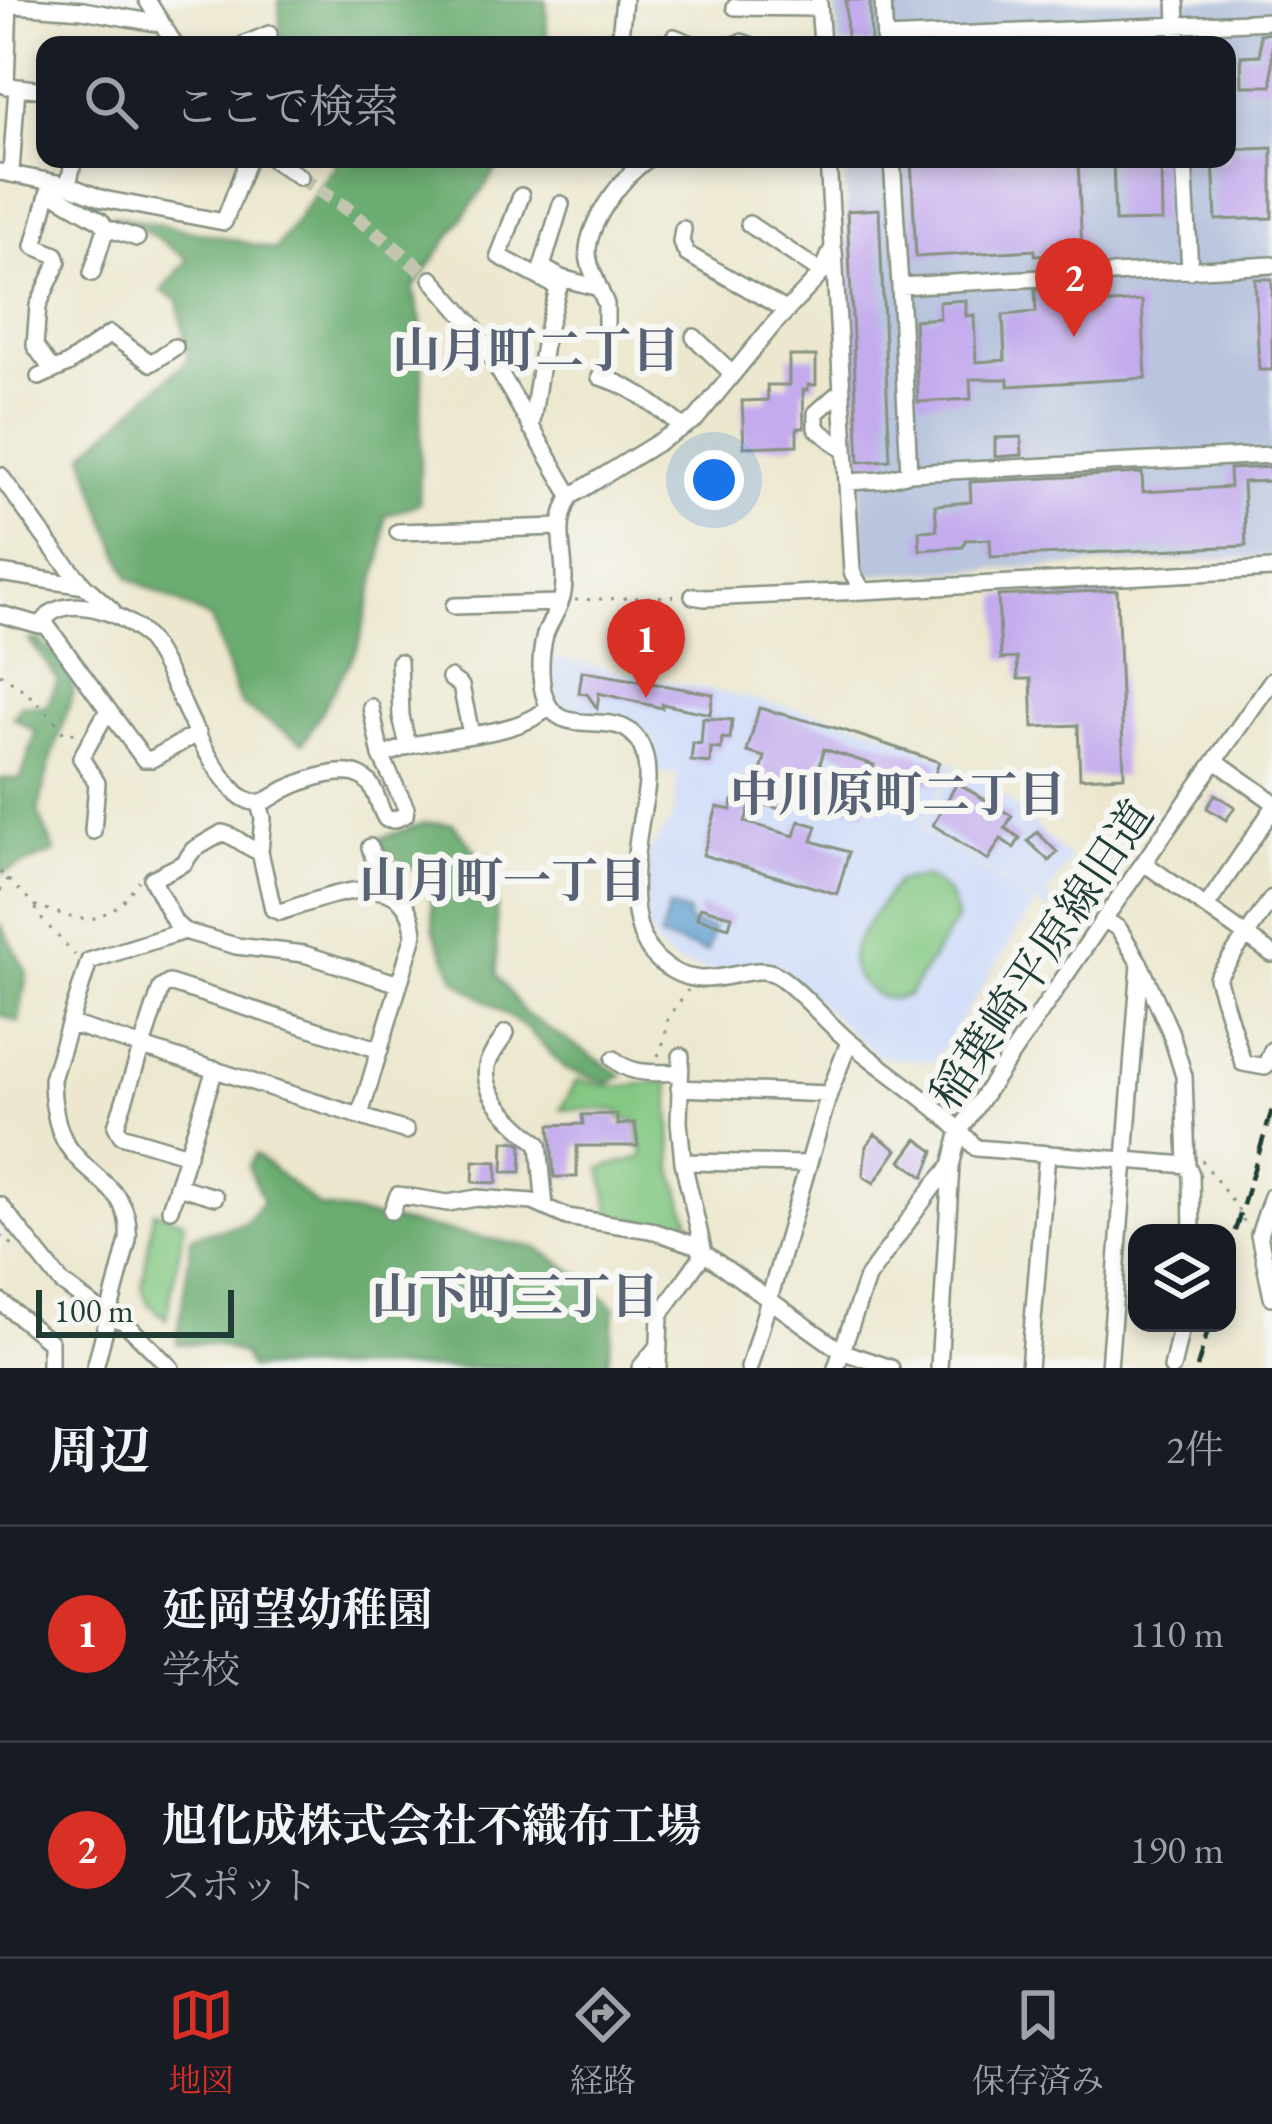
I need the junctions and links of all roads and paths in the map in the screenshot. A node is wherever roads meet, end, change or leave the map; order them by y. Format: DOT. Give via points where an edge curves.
graph roads {
  1 [pos="147,0"];
  2 [pos="624,0"];
  3 [pos="883,0"];
  4 [pos="1176,0"];
  5 [pos="6,2"];
  6 [pos="758,4"];
  7 [pos="819,4"];
  8 [pos="735,7"];
  9 [pos="1272,21"];
  10 [pos="160,24"];
  11 [pos="1177,24"];
  12 [pos="269,34"];
  13 [pos="169,36"];
  14 [pos="264,36"];
  15 [pos="621,36"];
  16 [pos="821,36"];
  17 [pos="885,36"];
  18 [pos="982,36"];
  19 [pos="1178,36"];
  20 [pos="8,86"];
  21 [pos="72,168"];
  22 [pos="245,168"];
  23 [pos="286,168"];
  24 [pos="639,168"];
  25 [pos="829,168"];
  26 [pos="893,168"];
  27 [pos="1184,168"];
  28 [pos="4,175"];
  29 [pos="300,177"];
  30 [pos="68,185"];
  31 [pos="50,190"];
  32 [pos="521,196"];
  33 [pos="103,199"];
  34 [pos="562,204"];
  35 [pos="748,224"];
  36 [pos="106,228"];
  37 [pos="683,230"];
  38 [pos="137,238"];
  39 [pos="833,247"];
  40 [pos="1272,265"];
  41 [pos="1190,271"];
  42 [pos="92,273"];
  43 [pos="822,273"];
  44 [pos="432,279"];
  45 [pos="560,283"];
  46 [pos="900,286"];
  47 [pos="599,287"];
  48 [pos="786,310"];
  49 [pos="607,324"];
  50 [pos="694,337"];
  51 [pos="175,347"];
  52 [pos="733,374"];
  53 [pos="600,377"];
  54 [pos="842,390"];
  55 [pos="531,428"];
  56 [pos="682,428"];
  57 [pos="845,451"];
  58 [pos="1272,455"];
  59 [pos="909,473"];
  60 [pos="0,475"];
  61 [pos="847,482"];
  62 [pos="571,496"];
  63 [pos="560,527"];
  64 [pos="398,532"];
  65 [pos="1272,569"];
  66 [pos="0,572"];
  67 [pos="85,586"];
  68 [pos="863,591"];
  69 [pos="693,596"];
  70 [pos="561,602"];
  71 [pos="454,606"];
  72 [pos="113,613"];
  73 [pos="0,614"];
  74 [pos="44,622"];
  75 [pos="399,662"];
  76 [pos="0,674"];
  77 [pos="449,678"];
  78 [pos="1272,680"];
  79 [pos="549,706"];
  80 [pos="371,707"];
  81 [pos="108,710"];
  82 [pos="198,733"];
  83 [pos="471,734"];
  84 [pos="90,742"];
  85 [pos="409,746"];
  86 [pos="381,756"];
  87 [pos="1216,761"];
  88 [pos="1272,801"];
  89 [pos="260,804"];
  90 [pos="1272,811"];
  91 [pos="93,831"];
  92 [pos="370,847"];
  93 [pos="260,852"];
  94 [pos="1144,863"];
  95 [pos="0,872"];
  96 [pos="8,879"];
  97 [pos="152,879"];
  98 [pos="383,890"];
  99 [pos="0,891"];
  100 [pos="1272,898"];
  101 [pos="36,906"];
  102 [pos="1206,907"];
  103 [pos="1103,919"];
  104 [pos="184,931"];
  105 [pos="1246,936"];
  106 [pos="1272,954"];
  107 [pos="1140,964"];
  108 [pos="87,968"];
  109 [pos="697,979"];
  110 [pos="399,984"];
  111 [pos="70,1024"];
  112 [pos="506,1033"];
  113 [pos="849,1042"];
  114 [pos="143,1046"];
  115 [pos="380,1050"];
  116 [pos="1272,1050"];
  117 [pos="506,1052"];
  118 [pos="614,1059"];
  119 [pos="489,1062"];
  120 [pos="215,1070"];
  121 [pos="650,1072"];
  122 [pos="680,1072"];
  123 [pos="829,1094"];
  124 [pos="360,1115"];
  125 [pos="960,1130"];
  126 [pos="406,1131"];
  127 [pos="1200,1149"];
  128 [pos="1046,1154"];
  129 [pos="188,1155"];
  130 [pos="1125,1160"];
  131 [pos="683,1162"];
  132 [pos="808,1164"];
  133 [pos="1187,1165"];
  134 [pos="952,1166"];
  135 [pos="178,1186"];
  136 [pos="1272,1196"];
  137 [pos="214,1197"];
  138 [pos="0,1205"];
  139 [pos="544,1207"];
  140 [pos="170,1209"];
  141 [pos="392,1211"];
  142 [pos="1192,1224"];
  143 [pos="1260,1235"];
  144 [pos="704,1253"];
  145 [pos="1272,1297"];
  146 [pos="0,1301"];
  147 [pos="770,1301"];
  148 [pos="107,1316"];
  149 [pos="1180,1332"];
  150 [pos="657,1347"];
  151 [pos="841,1351"];
  152 [pos="50,1368"];
  153 [pos="94,1368"];
  154 [pos="171,1368"];
  155 [pos="640,1368"];
  156 [pos="658,1368"];
  157 [pos="748,1368"];
  158 [pos="836,1368"];
  159 [pos="891,1368"];
  160 [pos="939,1368"];
  161 [pos="1029,1368"];
  162 [pos="1109,1368"];
  163 [pos="1172,1368"];
  1 -- 10 [label="street"];
  2 -- 15 [label="street"];
  3 -- 17 [label="street"];
  4 -- 11 [label="street"];
  5 -- 10 [label="street"];
  5 -- 20 [label="street"];
  6 -- 7 [label="street"];
  6 -- 8 [label="street"];
  7 -- 16 [label="street"];
  9 -- 11 [label="street"];
  10 -- 13 [label="street"];
  11 -- 18 [label="street"];
  11 -- 19 [label="street"];
  12 -- 14 [label="street"];
  20 -- 28 [label="street"];
  21 -- 30 [label="street"];
  22 -- 33 [label="street" via="224,222"];
  23 -- 29 [label="street"];
  24 -- 47 [label="street" via="610,196 593,231 588,248"];
  25 -- 39 [label="street"];
  26 -- 46 [label="street"];
  27 -- 41 [label="street"];
  28 -- 30 [label="street"];
  28 -- 31 [label="street"];
  30 -- 33 [label="street"];
  31 -- 33 [label="street" via="97,205"];
  31 -- 36 [label="street"];
  31 -- 51 [label="street" via="34,246 58,262 38,306 35,346 46,374 110,334 151,363"];
  32 -- 45 [label="street" via="500,256"];
  34 -- 45 [label="street" via="542,267"];
  35 -- 43 [label="street"];
  36 -- 38 [label="street"];
  36 -- 42 [label="street"];
  37 -- 48 [label="street" via="687,254"];
  39 -- 43 [label="street"];
  39 -- 54 [label="street"];
  40 -- 41 [label="street"];
  41 -- 46 [label="street"];
  43 -- 48 [label="street"];
  44 -- 55 [label="street" via="473,326"];
  45 -- 47 [label="street"];
  45 -- 55 [label="street"];
  46 -- 59 [label="street"];
  47 -- 49 [label="street"];
  48 -- 52 [label="street"];
  50 -- 52 [label="street"];
  52 -- 56 [label="street"];
  53 -- 56 [label="street" via="633,389"];
  54 -- 57 [label="street"];
  54 -- 57 [label="street" via="816,412 816,428"];
  55 -- 62 [label="street"];
  56 -- 62 [label="street"];
  57 -- 61 [label="street"];
  58 -- 59 [label="street"];
  59 -- 61 [label="street"];
  60 -- 67 [label="street"];
  61 -- 68 [label="street" via="852,572"];
  62 -- 63 [label="street"];
  63 -- 64 [label="street"];
  63 -- 70 [label="street"];
  65 -- 68 [label="street"];
  66 -- 67 [label="street"];
  67 -- 72 [label="street"];
  68 -- 69 [label="street"];
  69 -- 70 [label="path"];
  70 -- 71 [label="street"];
  70 -- 79 [label="street" via="542,660"];
  72 -- 74 [label="street" via="68,609"];
  72 -- 82 [label="street" via="149,638"];
  73 -- 74 [label="street"];
  74 -- 81 [label="street"];
  75 -- 85 [label="street"];
  76 -- 84 [label="path" via="55,717 64,734"];
  77 -- 83 [label="street" via="461,686"];
  78 -- 87 [label="street, 稲葉崎平原線旧道"];
  79 -- 83 [label="street" via="520,723"];
  79 -- 109 [label="street" via="576,721 626,727 640,741 648,782 636,923 656,958"];
  80 -- 86 [label="street"];
  81 -- 82 [label="street" via="144,759"];
  81 -- 84 [label="street"];
  82 -- 89 [label="street" via="232,789"];
  83 -- 85 [label="street"];
  84 -- 91 [label="street" via="81,758 97,783"];
  85 -- 86 [label="street"];
  86 -- 89 [label="street" via="406,808 399,819 386,819 368,780 356,773 288,788"];
  87 -- 88 [label="street"];
  87 -- 94 [label="street, 稲葉崎平原線旧道"];
  89 -- 93 [label="street"];
  90 -- 102 [label="street"];
  92 -- 98 [label="street"];
  93 -- 97 [label="street" via="222,832"];
  93 -- 98 [label="street" via="280,912"];
  94 -- 102 [label="street"];
  94 -- 103 [label="street, 稲葉崎平原線旧道"];
  95 -- 96 [label="path"];
  96 -- 99 [label="path"];
  96 -- 101 [label="path"];
  97 -- 101 [label="path" via="98,918"];
  97 -- 104 [label="street"];
  98 -- 110 [label="street" via="399,899 414,927"];
  100 -- 105 [label="street"];
  101 -- 108 [label="path"];
  102 -- 105 [label="street"];
  103 -- 107 [label="street" via="1119,928"];
  103 -- 125 [label="street, 稲葉崎平原線旧道"];
  104 -- 108 [label="street"];
  104 -- 110 [label="street" via="304,954"];
  105 -- 106 [label="street"];
  105 -- 116 [label="street" via="1217,978 1244,1063 1265,1066"];
  107 -- 130 [label="street"];
  107 -- 133 [label="street" via="1184,1076"];
  108 -- 111 [label="street"];
  109 -- 113 [label="street" via="770,972"];
  109 -- 121 [label="path" via="668,1017"];
  110 -- 115 [label="street"];
  111 -- 114 [label="street"];
  111 -- 148 [label="street" via="52,1079 60,1130 114,1192 129,1223"];
  112 -- 119 [label="street"];
  113 -- 123 [label="street"];
  113 -- 125 [label="street"];
  114 -- 115 [label="street" via="169,983"];
  114 -- 120 [label="street"];
  114 -- 129 [label="street" via="116,1126 121,1135"];
  115 -- 124 [label="street"];
  117 -- 119 [label="street"];
  118 -- 121 [label="street"];
  119 -- 139 [label="street" via="494,1097 539,1144"];
  120 -- 124 [label="street"];
  120 -- 129 [label="street"];
  121 -- 122 [label="street"];
  122 -- 123 [label="street"];
  122 -- 131 [label="street"];
  123 -- 132 [label="street"];
  124 -- 126 [label="street"];
  125 -- 128 [label="street" via="976,1148"];
  125 -- 134 [label="street, 稲葉崎平原線旧道"];
  127 -- 143 [label="path"];
  128 -- 130 [label="street"];
  128 -- 161 [label="street"];
  129 -- 135 [label="street"];
  130 -- 133 [label="street"];
  130 -- 162 [label="street"];
  131 -- 132 [label="street"];
  131 -- 144 [label="street"];
  132 -- 147 [label="street"];
  133 -- 142 [label="street"];
  134 -- 151 [label="street" via="867,1278"];
  134 -- 160 [label="street, 稲葉崎平原線旧道"];
  135 -- 137 [label="street"];
  135 -- 140 [label="street"];
  136 -- 143 [label="street"];
  138 -- 148 [label="street" via="62,1283"];
  139 -- 141 [label="street" via="398,1195"];
  139 -- 144 [label="street" via="650,1230"];
  143 -- 145 [label="street"];
  144 -- 147 [label="street"];
  144 -- 150 [label="street" via="660,1315"];
  146 -- 152 [label="street" via="50,1342"];
  147 -- 151 [label="street"];
  147 -- 157 [label="street"];
  148 -- 153 [label="street"];
  148 -- 154 [label="street" via="123,1321"];
  149 -- 163 [label="street"];
  150 -- 155 [label="street"];
  150 -- 156 [label="street"];
  151 -- 158 [label="street"];
  151 -- 159 [label="street"];
}
